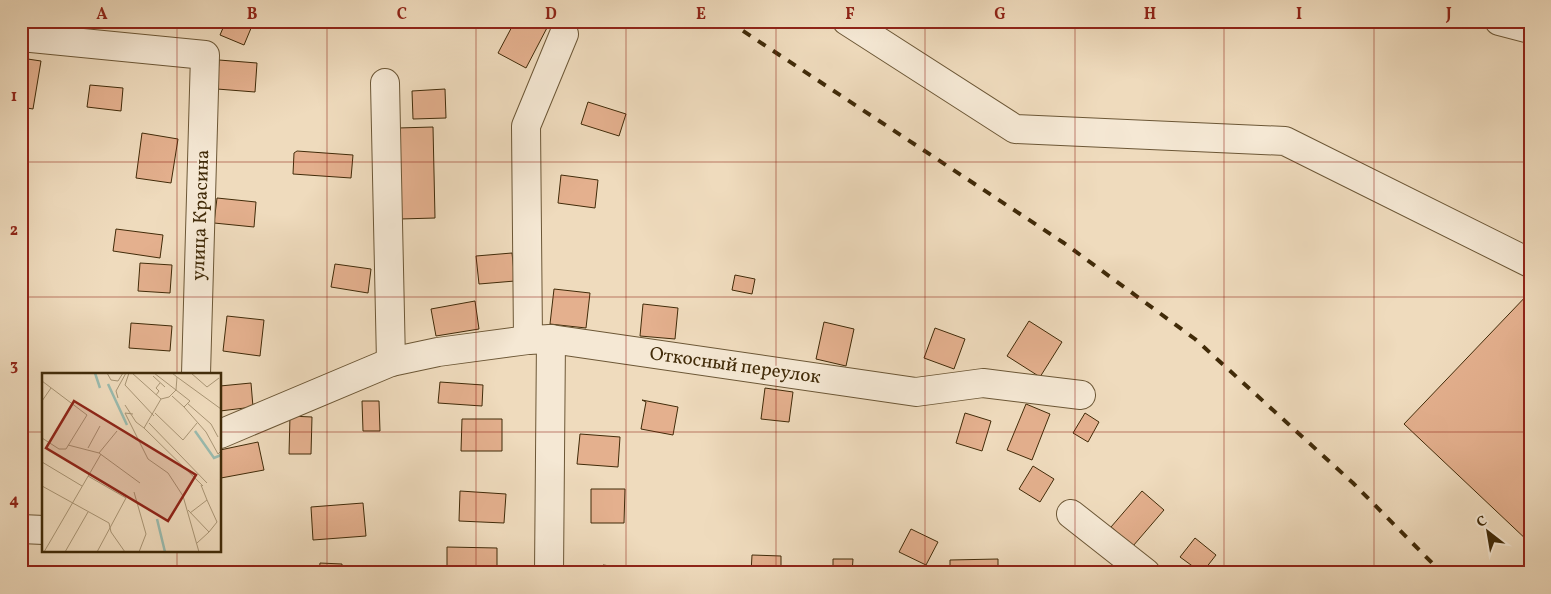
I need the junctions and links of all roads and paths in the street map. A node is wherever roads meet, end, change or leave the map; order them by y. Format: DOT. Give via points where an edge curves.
graph roads {
  1 [pos="847,21"];
  2 [pos="1499,21"];
  3 [pos="1530,29"];
  4 [pos="564,34"];
  5 [pos="21,37"];
  6 [pos="385,83"];
  7 [pos="1530,262"];
  8 [pos="540,340"];
  9 [pos="390,362"];
  10 [pos="196,373"];
  11 [pos="1080,395"];
  12 [pos="221,434"];
  13 [pos="1072,514"];
  14 [pos="21,529"];
  15 [pos="42,530"];
  16 [pos="549,573"];
  17 [pos="1146,573"];
  1 -- 7 [label="street" via="1015,129 1284,141"];
  2 -- 3 [label="street"];
  4 -- 8 [label="street" via="526,126"];
  5 -- 10 [label="street, улица Красина" via="205,55"];
  6 -- 9 [label="street"];
  8 -- 9 [label="street, Откосный переулок" via="438,352"];
  8 -- 11 [label="street, Откосный переулок" via="916,392 983,384"];
  8 -- 16 [label="street"];
  9 -- 12 [label="street, Откосный переулок"];
  13 -- 17 [label="street"];
  14 -- 15 [label="street"];
}
